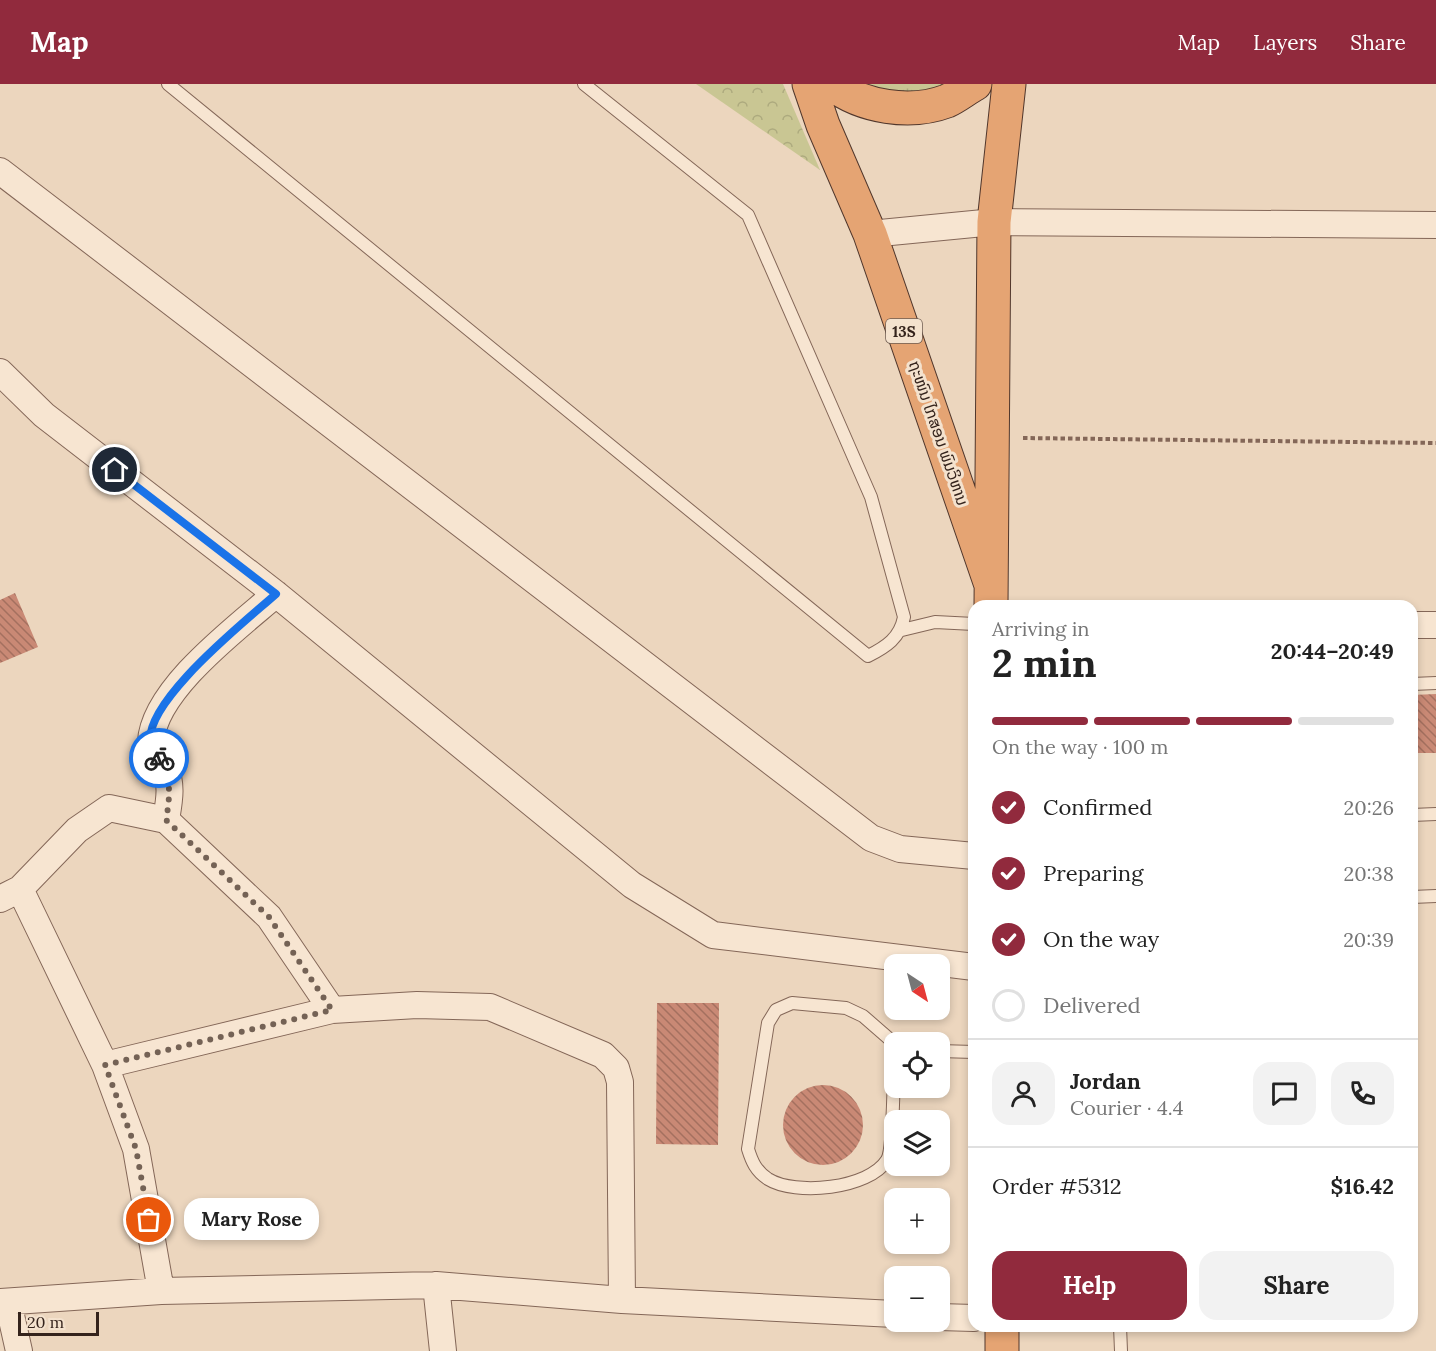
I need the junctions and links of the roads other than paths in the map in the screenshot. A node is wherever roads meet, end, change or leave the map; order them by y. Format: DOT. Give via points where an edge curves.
graph roads {
  1 [pos="168,84"];
  2 [pos="584,84"];
  3 [pos="809,84"];
  4 [pos="832,84"];
  5 [pos="975,84"];
  6 [pos="1009,84"];
  7 [pos="0,171"];
  8 [pos="994,222"];
  9 [pos="1436,225"];
  10 [pos="870,234"];
  11 [pos="0,372"];
  12 [pos="276,594"];
  13 [pos="991,594"];
  14 [pos="968,624"];
  15 [pos="1418,625"];
  16 [pos="1436,625"];
  17 [pos="902,630"];
  18 [pos="1436,683"];
  19 [pos="1418,684"];
  20 [pos="1436,814"];
  21 [pos="1418,815"];
  22 [pos="166,820"];
  23 [pos="968,855"];
  24 [pos="10,894"];
  25 [pos="1436,896"];
  26 [pos="1418,897"];
  27 [pos="968,966"];
  28 [pos="332,1010"];
  29 [pos="884,1034"];
  30 [pos="950,1051"];
  31 [pos="968,1052"];
  32 [pos="105,1065"];
  33 [pos="893,1098"];
  34 [pos="436,1285"];
  35 [pos="161,1291"];
  36 [pos="622,1300"];
  37 [pos="4,1302"];
  38 [pos="884,1313"];
  39 [pos="950,1317"];
  40 [pos="968,1318"];
  41 [pos="1002,1332"];
  42 [pos="1120,1332"];
  43 [pos="19,1351"];
  44 [pos="443,1351"];
  45 [pos="1002,1351"];
  46 [pos="1120,1351"];
  1 -- 17 [label="lane" via="868,656 887,646"];
  2 -- 17 [label="lane" via="748,215 871,497 904,617"];
  3 -- 10 [label="highway, ຖະໜົນ ໄກສອນ ພົມວິຫານ / 13S"];
  4 -- 5 [label="highway" via="849,97 900,109 946,101"];
  6 -- 8 [label="highway, ຖະໜົນ ໄກສອນ ພົມວິຫານ / 13S"];
  7 -- 23 [label="street" via="872,838 900,849"];
  8 -- 9 [label="street"];
  8 -- 10 [label="street"];
  8 -- 13 [label="highway, ຖະໜົນ ໄກສອນ ພົມວິຫານ / 13S"];
  10 -- 13 [label="highway, ຖະໜົນ ໄກສອນ ພົມວິຫານ / 13S"];
  11 -- 12 [label="street" via="44,415"];
  12 -- 22 [label="street" via="188,675 167,698 154,721 151,746 165,768 171,792"];
  12 -- 27 [label="street" via="632,885 713,934"];
  14 -- 17 [label="lane" via="935,622"];
  15 -- 16 [label="street"];
  18 -- 19 [label="lane"];
  20 -- 21 [label="lane"];
  22 -- 24 [label="street" via="109,808 77,830"];
  22 -- 28 [label="street" via="269,917"];
  24 -- 32 [label="street"];
  25 -- 26 [label="lane"];
  28 -- 32 [label="street"];
  28 -- 36 [label="street" via="417,1005 490,1007 603,1055 616,1068 620,1082"];
  29 -- 33 [label="lane" via="863,1016 846,1008 792,1003 776,1010 768,1023 748,1149 754,1167 783,1186 860,1182 877,1173 889,1158"];
  30 -- 31 [label="lane"];
  32 -- 35 [label="street" via="136,1149"];
  34 -- 35 [label="street"];
  34 -- 36 [label="street"];
  34 -- 44 [label="street"];
  35 -- 37 [label="street"];
  36 -- 38 [label="street"];
  37 -- 43 [label="street"];
  39 -- 40 [label="street"];
  41 -- 45 [label="highway"];
  42 -- 46 [label="lane"];
}
